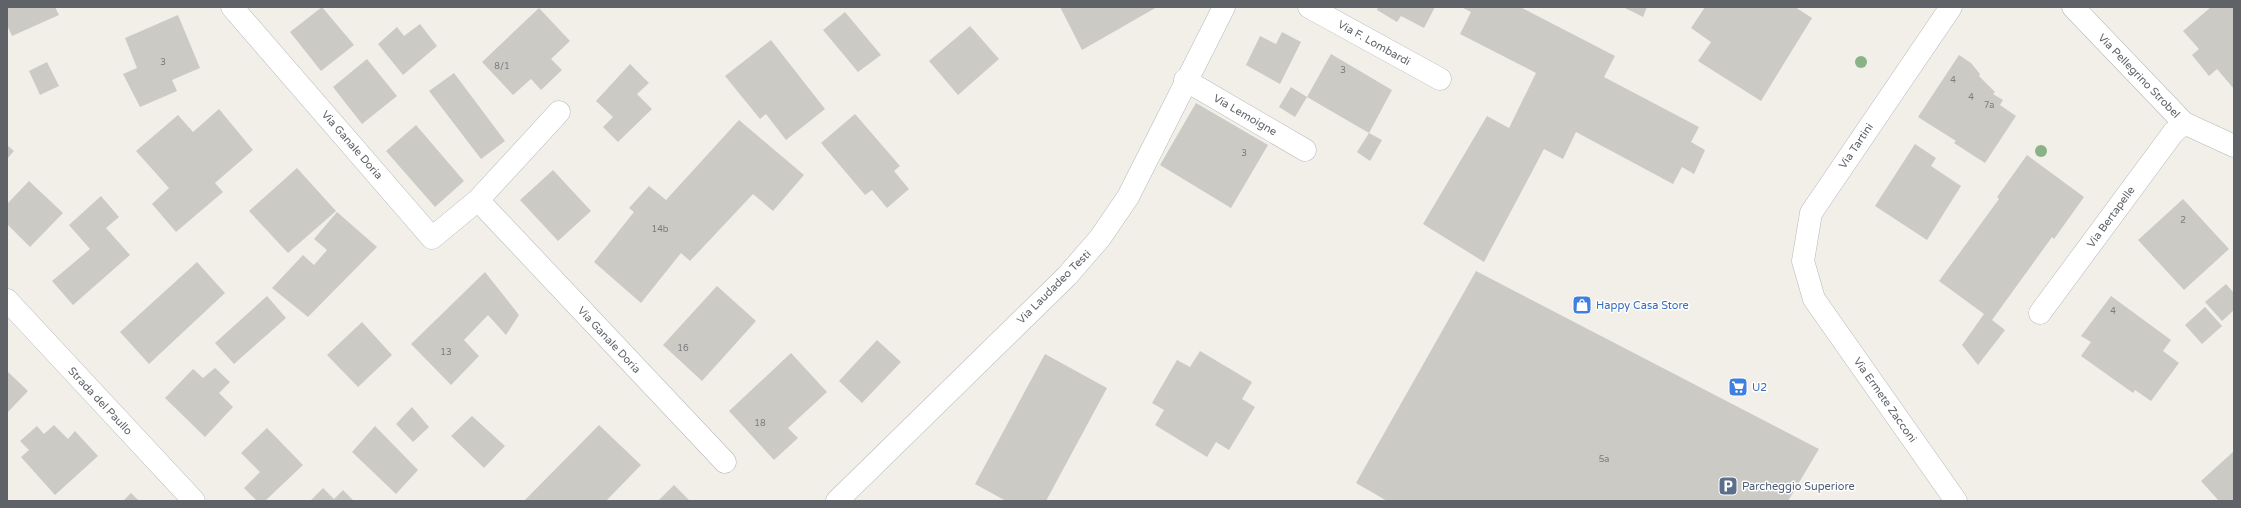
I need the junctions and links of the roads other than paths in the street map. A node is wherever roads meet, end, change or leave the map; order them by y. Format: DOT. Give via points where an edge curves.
graph roads {
  1 [pos="232,7"];
  2 [pos="1224,7"];
  3 [pos="1309,7"];
  4 [pos="1951,7"];
  5 [pos="2073,7"];
  6 [pos="1440,79"];
  7 [pos="1185,80"];
  8 [pos="559,112"];
  9 [pos="2184,123"];
  10 [pos="2234,146"];
  11 [pos="1305,150"];
  12 [pos="478,200"];
  13 [pos="1814,298"];
  14 [pos="7,300"];
  15 [pos="2040,313"];
  16 [pos="725,462"];
  17 [pos="194,501"];
  18 [pos="837,501"];
  19 [pos="1956,501"];
  1 -- 12 [label="street, Via Ganale Doria" via="432,238"];
  2 -- 7 [label="street, Via Laudadeo Testi"];
  3 -- 6 [label="street, Via F. Lombardi"];
  4 -- 13 [label="street, Via Tartini" via="1811,213 1803,260"];
  5 -- 9 [label="street, Via Pellegrino Strobel"];
  7 -- 11 [label="street, Via Lemoigne"];
  7 -- 18 [label="street, Via Laudadeo Testi" via="1128,197 1084,258"];
  8 -- 12 [label="street, Via Ganale Doria"];
  9 -- 10 [label="street, Via Pellegrino Strobel"];
  9 -- 15 [label="street, Via Bertapelle" via="2173,132"];
  12 -- 16 [label="street, Via Ganale Doria"];
  13 -- 19 [label="street, Via Ermete Zacconi"];
  14 -- 17 [label="street, Strada del Paullo"];
}
